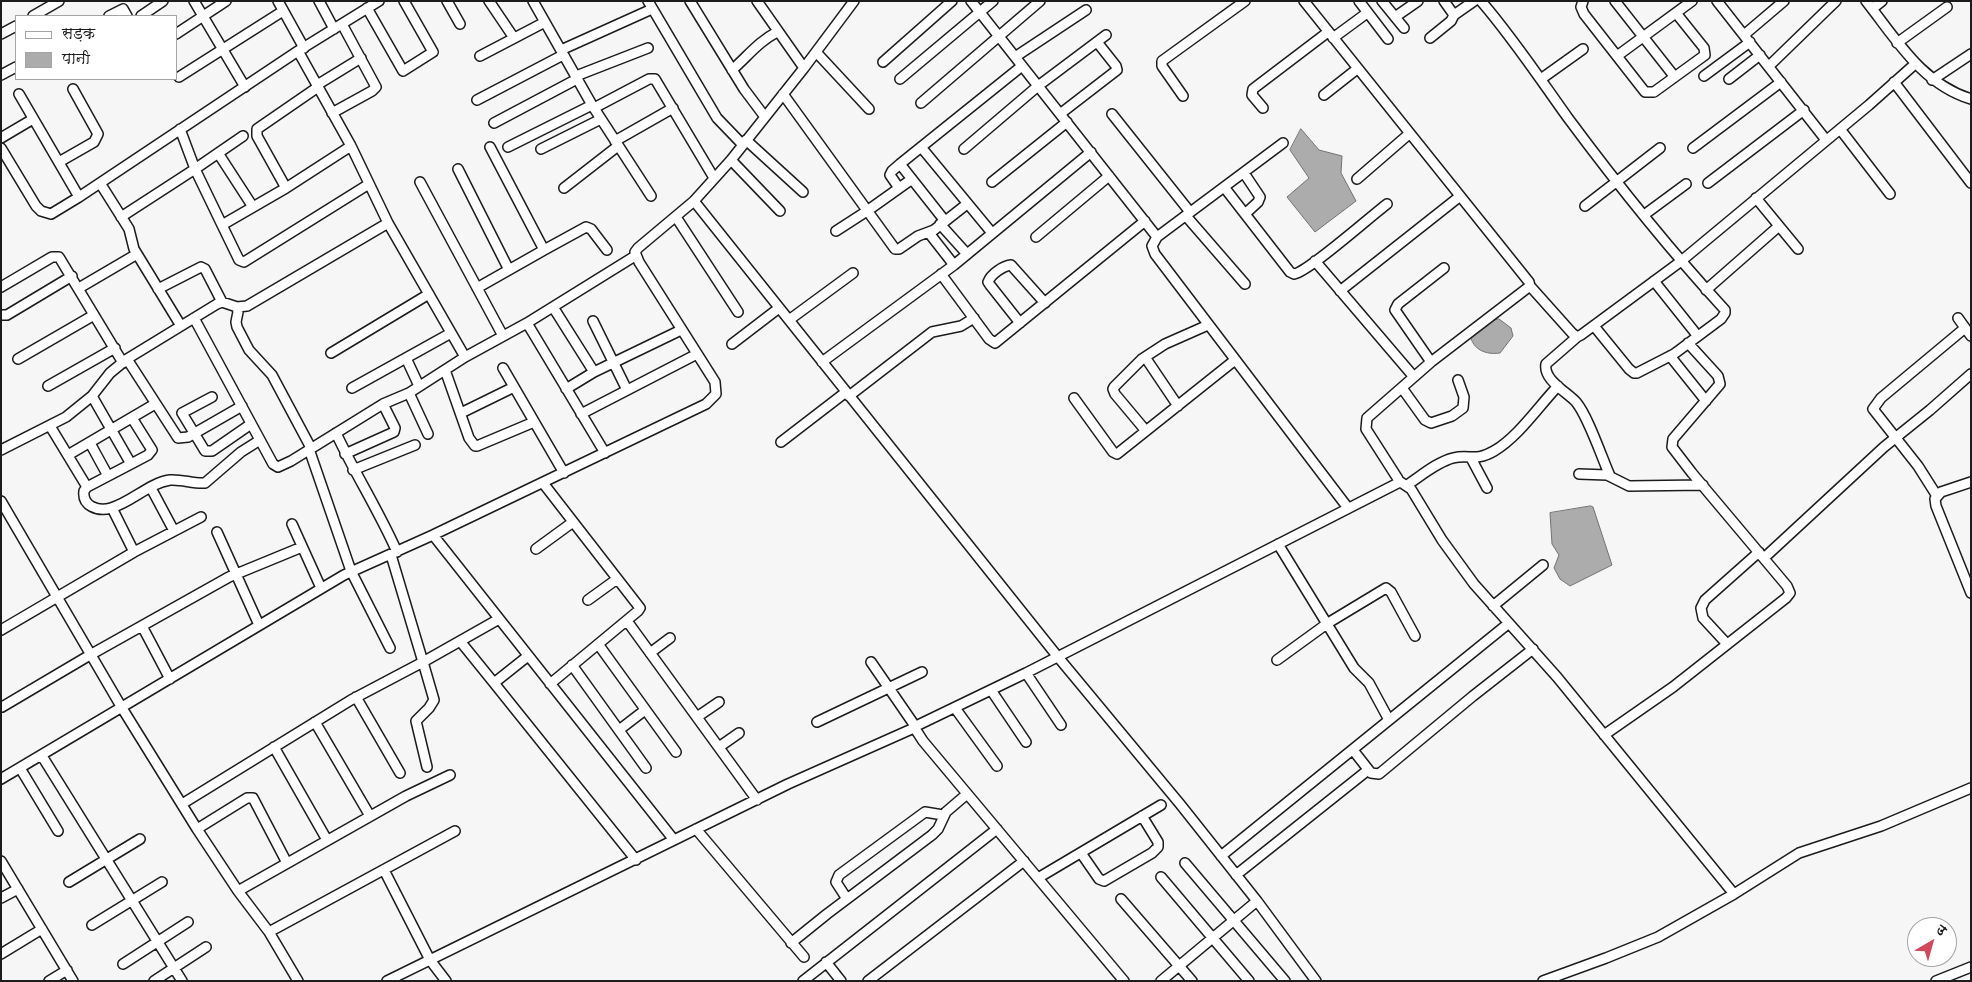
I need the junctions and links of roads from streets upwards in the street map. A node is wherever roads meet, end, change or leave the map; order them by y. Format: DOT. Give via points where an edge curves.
graph roads {
  1 [pos="59,1"];
  2 [pos="163,1"];
  3 [pos="194,1"];
  4 [pos="226,1"];
  5 [pos="278,1"];
  6 [pos="319,1"];
  7 [pos="404,1"];
  8 [pos="446,1"];
  9 [pos="489,1"];
  10 [pos="545,1"];
  11 [pos="757,1"];
  12 [pos="854,1"];
  13 [pos="952,1"];
  14 [pos="971,1"];
  15 [pos="993,1"];
  16 [pos="1040,1"];
  17 [pos="1245,1"];
  18 [pos="1304,1"];
  19 [pos="1382,1"];
  20 [pos="1418,1"];
  21 [pos="1444,1"];
  22 [pos="1474,1"];
  23 [pos="1481,1"];
  24 [pos="1584,1"];
  25 [pos="1615,1"];
  26 [pos="1692,1"];
  27 [pos="1717,1"];
  28 [pos="1784,1"];
  29 [pos="1836,1"];
  30 [pos="1882,1"];
  31 [pos="692,2"];
  32 [pos="1360,2"];
  33 [pos="534,3"];
  34 [pos="372,4"];
  35 [pos="650,5"];
  36 [pos="1869,5"];
  37 [pos="1947,7"];
  38 [pos="123,9"];
  39 [pos="1086,10"];
  40 [pos="284,11"];
  41 [pos="979,12"];
  42 [pos="1367,13"];
  43 [pos="1676,13"];
  44 [pos="35,15"];
  45 [pos="111,15"];
  46 [pos="142,15"];
  47 [pos="1454,15"];
  48 [pos="203,16"];
  49 [pos="1395,17"];
  50 [pos="545,22"];
  51 [pos="460,24"];
  52 [pos="338,26"];
  53 [pos="15,27"];
  54 [pos="1404,28"];
  55 [pos="777,32"];
  56 [pos="178,33"];
  57 [pos="1,34"];
  58 [pos="1106,35"];
  59 [pos="1331,35"];
  60 [pos="998,36"];
  61 [pos="1644,36"];
  62 [pos="514,38"];
  63 [pos="1430,38"];
  64 [pos="1747,38"];
  65 [pos="1388,39"];
  66 [pos="1097,42"];
  67 [pos="1897,42"];
  68 [pos="648,48"];
  69 [pos="222,49"];
  70 [pos="1583,49"];
  71 [pos="301,50"];
  72 [pos="816,52"];
  73 [pos="562,53"];
  74 [pos="1971,54"];
  75 [pos="1760,55"];
  76 [pos="480,56"];
  77 [pos="1617,56"];
  78 [pos="360,58"];
  79 [pos="1015,58"];
  80 [pos="883,62"];
  81 [pos="1915,64"];
  82 [pos="1022,66"];
  83 [pos="1769,66"];
  84 [pos="15,68"];
  85 [pos="804,68"];
  86 [pos="1357,69"];
  87 [pos="732,70"];
  88 [pos="1,75"];
  89 [pos="1674,76"];
  90 [pos="1704,76"];
  91 [pos="179,77"];
  92 [pos="577,78"];
  93 [pos="900,79"];
  94 [pos="1541,79"];
  95 [pos="1728,79"];
  96 [pos="1932,80"];
  97 [pos="1781,82"];
  98 [pos="1894,82"];
  99 [pos="318,86"];
  100 [pos="1038,86"];
  101 [pos="244,87"];
  102 [pos="73,89"];
  103 [pos="19,94"];
  104 [pos="783,94"];
  105 [pos="1324,95"];
  106 [pos="1183,96"];
  107 [pos="1971,99"];
  108 [pos="477,100"];
  109 [pos="921,103"];
  110 [pos="593,107"];
  111 [pos="672,108"];
  112 [pos="1263,108"];
  113 [pos="868,109"];
  114 [pos="1804,110"];
  115 [pos="332,113"];
  116 [pos="1060,114"];
  117 [pos="1112,114"];
  118 [pos="765,117"];
  119 [pos="33,119"];
  120 [pos="601,119"];
  121 [pos="1066,122"];
  122 [pos="494,123"];
  123 [pos="180,129"];
  124 [pos="1840,129"];
  125 [pos="1409,134"];
  126 [pos="242,136"];
  127 [pos="1,138"];
  128 [pos="1826,140"];
  129 [pos="745,142"];
  130 [pos="616,143"];
  131 [pos="1283,143"];
  132 [pos="351,146"];
  133 [pos="490,147"];
  134 [pos="508,147"];
  135 [pos="921,147"];
  136 [pos="1,148"];
  137 [pos="1660,148"];
  138 [pos="1693,148"];
  139 [pos="541,149"];
  140 [pos="964,149"];
  141 [pos="1090,152"];
  142 [pos="218,153"];
  143 [pos="731,160"];
  144 [pos="59,162"];
  145 [pos="900,164"];
  146 [pos="458,169"];
  147 [pos="195,170"];
  148 [pos="1244,173"];
  149 [pos="1109,176"];
  150 [pos="714,178"];
  151 [pos="1358,178"];
  152 [pos="912,179"];
  153 [pos="1618,181"];
  154 [pos="420,182"];
  155 [pos="992,182"];
  156 [pos="100,183"];
  157 [pos="1708,183"];
  158 [pos="1971,183"];
  159 [pos="369,184"];
  160 [pos="1686,184"];
  161 [pos="1224,187"];
  162 [pos="286,188"];
  163 [pos="564,188"];
  164 [pos="899,188"];
  165 [pos="803,192"];
  166 [pos="1890,194"];
  167 [pos="652,196"];
  168 [pos="79,197"];
  169 [pos="1460,197"];
  170 [pos="1756,198"];
  171 [pos="694,201"];
  172 [pos="967,204"];
  173 [pos="1387,204"];
  174 [pos="1585,206"];
  175 [pos="253,207"];
  176 [pos="780,210"];
  177 [pos="867,211"];
  178 [pos="1188,214"];
  179 [pos="1245,214"];
  180 [pos="1644,215"];
  181 [pos="121,217"];
  182 [pos="676,218"];
  183 [pos="1145,221"];
  184 [pos="943,222"];
  185 [pos="388,223"];
  186 [pos="222,225"];
  187 [pos="1779,226"];
  188 [pos="836,231"];
  189 [pos="929,232"];
  190 [pos="992,233"];
  191 [pos="1036,237"];
  192 [pos="1157,237"];
  193 [pos="1798,249"];
  194 [pos="544,250"];
  195 [pos="607,250"];
  196 [pos="137,254"];
  197 [pos="967,254"];
  198 [pos="635,256"];
  199 [pos="1315,261"];
  200 [pos="1680,262"];
  201 [pos="954,265"];
  202 [pos="1444,268"];
  203 [pos="509,270"];
  204 [pos="853,273"];
  205 [pos="941,274"];
  206 [pos="72,276"];
  207 [pos="1654,281"];
  208 [pos="1245,284"];
  209 [pos="1530,286"];
  210 [pos="1,287"];
  211 [pos="79,288"];
  212 [pos="477,288"];
  213 [pos="158,289"];
  214 [pos="1706,290"];
  215 [pos="1340,291"];
  216 [pos="429,294"];
  217 [pos="222,302"];
  218 [pos="1045,303"];
  219 [pos="237,307"];
  220 [pos="554,307"];
  221 [pos="779,308"];
  222 [pos="738,312"];
  223 [pos="1,315"];
  224 [pos="94,315"];
  225 [pos="194,318"];
  226 [pos="974,318"];
  227 [pos="1958,318"];
  228 [pos="593,320"];
  229 [pos="789,320"];
  230 [pos="527,323"];
  231 [pos="1020,323"];
  232 [pos="1208,325"];
  233 [pos="181,326"];
  234 [pos="1594,326"];
  235 [pos="1965,328"];
  236 [pos="681,330"];
  237 [pos="451,332"];
  238 [pos="1698,335"];
  239 [pos="503,336"];
  240 [pos="1971,336"];
  241 [pos="1577,337"];
  242 [pos="1688,343"];
  243 [pos="732,344"];
  244 [pos="114,348"];
  245 [pos="331,353"];
  246 [pos="697,354"];
  247 [pos="1670,356"];
  248 [pos="465,357"];
  249 [pos="1145,357"];
  250 [pos="406,358"];
  251 [pos="18,359"];
  252 [pos="1235,360"];
  253 [pos="125,361"];
  254 [pos="614,362"];
  255 [pos="822,362"];
  256 [pos="1430,362"];
  257 [pos="503,368"];
  258 [pos="445,370"];
  259 [pos="594,372"];
  260 [pos="1971,374"];
  261 [pos="1414,376"];
  262 [pos="1458,380"];
  263 [pos="48,386"];
  264 [pos="419,386"];
  265 [pos="1558,386"];
  266 [pos="514,387"];
  267 [pos="352,388"];
  268 [pos="1402,388"];
  269 [pos="566,389"];
  270 [pos="627,390"];
  271 [pos="408,392"];
  272 [pos="848,394"];
  273 [pos="92,396"];
  274 [pos="212,396"];
  275 [pos="1074,398"];
  276 [pos="1706,401"];
  277 [pos="155,404"];
  278 [pos="383,404"];
  279 [pos="242,406"];
  280 [pos="1178,406"];
  281 [pos="461,414"];
  282 [pos="581,414"];
  283 [pos="132,418"];
  284 [pos="534,422"];
  285 [pos="251,424"];
  286 [pos="50,426"];
  287 [pos="112,430"];
  288 [pos="1146,431"];
  289 [pos="336,433"];
  290 [pos="193,434"];
  291 [pos="428,434"];
  292 [pos="1895,439"];
  293 [pos="260,440"];
  294 [pos="781,442"];
  295 [pos="90,443"];
  296 [pos="415,445"];
  297 [pos="310,448"];
  298 [pos="1,450"];
  299 [pos="605,453"];
  300 [pos="345,454"];
  301 [pos="68,455"];
  302 [pos="1471,458"];
  303 [pos="131,464"];
  304 [pos="353,470"];
  305 [pos="564,473"];
  306 [pos="1579,474"];
  307 [pos="108,476"];
  308 [pos="1610,476"];
  309 [pos="1398,481"];
  310 [pos="1971,482"];
  311 [pos="543,483"];
  312 [pos="1407,485"];
  313 [pos="1703,486"];
  314 [pos="87,487"];
  315 [pos="151,488"];
  316 [pos="1487,488"];
  317 [pos="1937,496"];
  318 [pos="1,501"];
  319 [pos="112,508"];
  320 [pos="1348,508"];
  321 [pos="201,517"];
  322 [pos="573,522"];
  323 [pos="292,524"];
  324 [pos="174,531"];
  325 [pos="217,532"];
  326 [pos="433,535"];
  327 [pos="1278,544"];
  328 [pos="302,547"];
  329 [pos="536,550"];
  330 [pos="134,552"];
  331 [pos="394,553"];
  332 [pos="1761,555"];
  333 [pos="1543,565"];
  334 [pos="351,571"];
  335 [pos="236,575"];
  336 [pos="617,579"];
  337 [pos="320,588"];
  338 [pos="1971,593"];
  339 [pos="58,596"];
  340 [pos="588,600"];
  341 [pos="1493,606"];
  342 [pos="499,619"];
  343 [pos="627,621"];
  344 [pos="1328,623"];
  345 [pos="1509,623"];
  346 [pos="259,625"];
  347 [pos="142,626"];
  348 [pos="1,630"];
  349 [pos="1415,636"];
  350 [pos="670,638"];
  351 [pos="460,641"];
  352 [pos="598,644"];
  353 [pos="1727,644"];
  354 [pos="390,648"];
  355 [pos="1533,649"];
  356 [pos="650,653"];
  357 [pos="90,654"];
  358 [pos="528,656"];
  359 [pos="1058,657"];
  360 [pos="1277,660"];
  361 [pos="423,662"];
  362 [pos="871,662"];
  363 [pos="572,665"];
  364 [pos="922,672"];
  365 [pos="1026,673"];
  366 [pos="170,678"];
  367 [pos="494,683"];
  368 [pos="550,684"];
  369 [pos="888,688"];
  370 [pos="991,690"];
  371 [pos="356,697"];
  372 [pos="719,702"];
  373 [pos="2,707"];
  374 [pos="122,708"];
  375 [pos="955,708"];
  376 [pos="646,710"];
  377 [pos="697,717"];
  378 [pos="1389,720"];
  379 [pos="315,722"];
  380 [pos="818,722"];
  381 [pos="1061,725"];
  382 [pos="914,727"];
  383 [pos="619,730"];
  384 [pos="739,733"];
  385 [pos="1604,735"];
  386 [pos="1026,742"];
  387 [pos="274,747"];
  388 [pos="719,747"];
  389 [pos="1353,750"];
  390 [pos="676,752"];
  391 [pos="42,756"];
  392 [pos="427,766"];
  393 [pos="997,766"];
  394 [pos="20,768"];
  395 [pos="646,768"];
  396 [pos="1368,770"];
  397 [pos="400,773"];
  398 [pos="450,775"];
  399 [pos="1,780"];
  400 [pos="1971,788"];
  401 [pos="967,794"];
  402 [pos="757,800"];
  403 [pos="182,804"];
  404 [pos="1161,805"];
  405 [pos="943,815"];
  406 [pos="370,816"];
  407 [pos="1142,816"];
  408 [pos="197,829"];
  409 [pos="696,829"];
  410 [pos="997,829"];
  411 [pos="58,831"];
  412 [pos="454,831"];
  413 [pos="140,839"];
  414 [pos="327,840"];
  415 [pos="674,840"];
  416 [pos="1081,853"];
  417 [pos="1222,856"];
  418 [pos="106,859"];
  419 [pos="636,860"];
  420 [pos="1,861"];
  421 [pos="1024,861"];
  422 [pos="287,863"];
  423 [pos="1185,863"];
  424 [pos="384,870"];
  425 [pos="1236,875"];
  426 [pos="1160,877"];
  427 [pos="1038,878"];
  428 [pos="69,882"];
  429 [pos="162,882"];
  430 [pos="18,889"];
  431 [pos="238,891"];
  432 [pos="1734,894"];
  433 [pos="1,898"];
  434 [pos="847,898"];
  435 [pos="1121,899"];
  436 [pos="132,900"];
  437 [pos="1257,901"];
  438 [pos="1233,920"];
  439 [pos="188,922"];
  440 [pos="92,925"];
  441 [pos="42,929"];
  442 [pos="269,932"];
  443 [pos="1212,937"];
  444 [pos="157,942"];
  445 [pos="791,942"];
  446 [pos="206,947"];
  447 [pos="1,954"];
  448 [pos="804,957"];
  449 [pos="430,960"];
  450 [pos="826,962"];
  451 [pos="123,964"];
  452 [pos="1179,966"];
  453 [pos="174,968"];
  454 [pos="1971,968"];
  455 [pos="67,970"];
  456 [pos="49,981"];
  457 [pos="73,981"];
  458 [pos="154,981"];
  459 [pos="182,981"];
  460 [pos="298,981"];
  461 [pos="387,981"];
  462 [pos="446,981"];
  463 [pos="803,981"];
  464 [pos="841,981"];
  465 [pos="868,981"];
  466 [pos="1124,981"];
  467 [pos="1161,981"];
  468 [pos="1192,981"];
  469 [pos="1250,981"];
  470 [pos="1285,981"];
  471 [pos="1316,981"];
  472 [pos="1543,981"];
  473 [pos="1936,981"];
  1 -- 44 [label="street"];
  2 -- 46 [label="street"];
  3 -- 48 [label="street"];
  4 -- 48 [label="street"];
  5 -- 40 [label="street"];
  6 -- 52 [label="street"];
  7 -- 34 [label="street" via="433,52 403,71"];
  8 -- 51 [label="street"];
  9 -- 62 [label="street"];
  10 -- 33 [label="street"];
  11 -- 55 [label="street"];
  12 -- 72 [label="street"];
  13 -- 80 [label="street"];
  14 -- 41 [label="street"];
  15 -- 41 [label="street"];
  16 -- 60 [label="street"];
  17 -- 106 [label="street" via="1162,61 1162,66"];
  18 -- 59 [label="street"];
  19 -- 49 [label="street"];
  20 -- 49 [label="street"];
  21 -- 47 [label="street"];
  22 -- 47 [label="street"];
  23 -- 94 [label="street"];
  24 -- 77 [label="street" via="1581,7 1584,14"];
  25 -- 61 [label="street"];
  26 -- 43 [label="street"];
  27 -- 64 [label="street"];
  28 -- 64 [label="street"];
  29 -- 83 [label="street"];
  30 -- 36 [label="street"];
  31 -- 87 [label="street"];
  32 -- 42 [label="street"];
  33 -- 50 [label="street"];
  34 -- 52 [label="street"];
  35 -- 73 [label="street"];
  35 -- 129 [label="street" via="717,118"];
  36 -- 67 [label="street"];
  37 -- 67 [label="street"];
  38 -- 45 [label="street"];
  39 -- 79 [label="street"];
  40 -- 69 [label="street"];
  40 -- 71 [label="street"];
  41 -- 60 [label="street"];
  41 -- 93 [label="street"];
  42 -- 59 [label="street"];
  42 -- 65 [label="street"];
  43 -- 61 [label="street"];
  43 -- 89 [label="street" via="1706,52"];
  47 -- 63 [label="street"];
  48 -- 56 [label="street"];
  48 -- 69 [label="street"];
  49 -- 54 [label="street"];
  50 -- 62 [label="street"];
  50 -- 73 [label="street"];
  52 -- 71 [label="street"];
  52 -- 78 [label="street"];
  53 -- 57 [label="street"];
  55 -- 85 [label="street"];
  55 -- 87 [label="street" via="763,39"];
  58 -- 66 [label="street"];
  59 -- 86 [label="street"];
  59 -- 112 [label="street" via="1253,89 1252,96"];
  60 -- 79 [label="street"];
  60 -- 109 [label="street"];
  61 -- 77 [label="street"];
  61 -- 89 [label="street"];
  62 -- 76 [label="street"];
  64 -- 75 [label="street"];
  64 -- 90 [label="street"];
  66 -- 100 [label="street"];
  66 -- 116 [label="street" via="1117,70"];
  67 -- 81 [label="street"];
  68 -- 92 [label="street"];
  69 -- 91 [label="street"];
  69 -- 101 [label="street"];
  70 -- 94 [label="street"];
  71 -- 99 [label="street"];
  71 -- 101 [label="street"];
  72 -- 85 [label="street"];
  72 -- 113 [label="street"];
  73 -- 92 [label="street"];
  73 -- 108 [label="street"];
  74 -- 96 [label="street"];
  75 -- 83 [label="street"];
  75 -- 95 [label="street"];
  77 -- 89 [label="street" via="1645,92 1654,92"];
  78 -- 99 [label="street"];
  78 -- 115 [label="street" via="375,89"];
  79 -- 82 [label="street"];
  81 -- 96 [label="street"];
  81 -- 98 [label="street"];
  82 -- 100 [label="street"];
  82 -- 135 [label="street"];
  83 -- 97 [label="street"];
  84 -- 88 [label="street"];
  85 -- 104 [label="street"];
  86 -- 105 [label="street"];
  86 -- 125 [label="street"];
  87 -- 118 [label="street"];
  92 -- 110 [label="street"];
  92 -- 122 [label="street"];
  94 -- 153 [label="street"];
  96 -- 107 [label="street" via="1954,94"];
  97 -- 114 [label="street"];
  97 -- 138 [label="street"];
  98 -- 124 [label="street"];
  98 -- 158 [label="street"];
  99 -- 115 [label="street"];
  99 -- 162 [label="street" via="257,129 257,136"];
  100 -- 116 [label="street"];
  100 -- 140 [label="street"];
  101 -- 123 [label="street"];
  102 -- 144 [label="street" via="96,130 97,139"];
  103 -- 119 [label="street"];
  104 -- 118 [label="street"];
  104 -- 177 [label="street"];
  110 -- 111 [label="street" via="652,78 658,82"];
  110 -- 120 [label="street"];
  110 -- 134 [label="street"];
  111 -- 130 [label="street"];
  111 -- 150 [label="street"];
  114 -- 128 [label="street"];
  114 -- 157 [label="street"];
  115 -- 132 [label="street"];
  116 -- 121 [label="street"];
  117 -- 178 [label="street"];
  118 -- 129 [label="street"];
  119 -- 127 [label="street"];
  119 -- 144 [label="street"];
  120 -- 130 [label="street"];
  120 -- 139 [label="street"];
  121 -- 141 [label="street"];
  121 -- 155 [label="street"];
  123 -- 147 [label="street"];
  123 -- 156 [label="street"];
  124 -- 128 [label="street"];
  124 -- 166 [label="street"];
  125 -- 151 [label="street"];
  125 -- 169 [label="street"];
  126 -- 142 [label="street"];
  128 -- 170 [label="street"];
  129 -- 143 [label="street"];
  129 -- 165 [label="street"];
  130 -- 163 [label="street"];
  130 -- 167 [label="street"];
  131 -- 148 [label="street"];
  132 -- 159 [label="street"];
  132 -- 162 [label="street"];
  133 -- 194 [label="street"];
  135 -- 145 [label="street"];
  135 -- 172 [label="street"];
  136 -- 168 [label="street" via="41,211 51,214"];
  137 -- 153 [label="street"];
  141 -- 149 [label="street"];
  141 -- 190 [label="street"];
  142 -- 147 [label="street"];
  142 -- 175 [label="street"];
  143 -- 150 [label="street"];
  143 -- 176 [label="street"];
  144 -- 168 [label="street"];
  145 -- 152 [label="street"];
  145 -- 164 [label="street" via="890,175"];
  146 -- 203 [label="street"];
  147 -- 181 [label="street"];
  147 -- 186 [label="street"];
  148 -- 161 [label="street"];
  148 -- 179 [label="street" via="1260,197"];
  149 -- 183 [label="street"];
  149 -- 191 [label="street"];
  150 -- 171 [label="street"];
  152 -- 164 [label="street"];
  152 -- 184 [label="street"];
  153 -- 174 [label="street"];
  153 -- 180 [label="street"];
  154 -- 212 [label="street"];
  156 -- 168 [label="street"];
  156 -- 181 [label="street"];
  159 -- 185 [label="street"];
  159 -- 186 [label="street" via="244,262 239,260"];
  160 -- 180 [label="street"];
  161 -- 178 [label="street"];
  161 -- 179 [label="street"];
  162 -- 175 [label="street"];
  164 -- 177 [label="street"];
  169 -- 209 [label="street"];
  169 -- 215 [label="street"];
  170 -- 187 [label="street"];
  170 -- 200 [label="street"];
  171 -- 182 [label="street"];
  171 -- 221 [label="street"];
  172 -- 184 [label="street"];
  172 -- 190 [label="street"];
  173 -- 199 [label="street"];
  175 -- 186 [label="street"];
  177 -- 188 [label="street"];
  177 -- 189 [label="street" via="895,250"];
  178 -- 192 [label="street"];
  178 -- 208 [label="street"];
  179 -- 199 [label="street" via="1290,272 1298,273"];
  180 -- 200 [label="street"];
  181 -- 196 [label="street" via="129,229"];
  182 -- 198 [label="street" via="638,248"];
  182 -- 222 [label="street"];
  183 -- 192 [label="street"];
  183 -- 218 [label="street"];
  184 -- 189 [label="street"];
  184 -- 197 [label="street"];
  185 -- 216 [label="street"];
  185 -- 219 [label="street" via="247,306"];
  187 -- 193 [label="street"];
  187 -- 214 [label="street"];
  189 -- 201 [label="street"];
  190 -- 197 [label="street"];
  192 -- 232 [label="street" via="1152,246 1154,254"];
  194 -- 195 [label="street" via="586,227"];
  194 -- 203 [label="street"];
  196 -- 211 [label="street"];
  196 -- 213 [label="street"];
  197 -- 201 [label="street"];
  198 -- 220 [label="street"];
  198 -- 236 [label="street"];
  199 -- 215 [label="street"];
  200 -- 207 [label="street"];
  200 -- 214 [label="street"];
  201 -- 205 [label="street"];
  202 -- 256 [label="street" via="1398,304 1395,310"];
  203 -- 212 [label="street"];
  204 -- 229 [label="street"];
  205 -- 226 [label="street"];
  205 -- 255 [label="street"];
  206 -- 210 [label="street" via="56,256"];
  206 -- 211 [label="street"];
  206 -- 223 [label="street" via="7,315"];
  207 -- 234 [label="street"];
  207 -- 238 [label="street"];
  209 -- 241 [label="street"];
  209 -- 256 [label="street"];
  211 -- 224 [label="street"];
  212 -- 239 [label="street"];
  213 -- 217 [label="street" via="201,267"];
  213 -- 233 [label="street"];
  214 -- 238 [label="street" via="1725,310 1725,316"];
  215 -- 261 [label="street"];
  216 -- 237 [label="street"];
  216 -- 245 [label="street"];
  217 -- 219 [label="street"];
  217 -- 225 [label="street"];
  218 -- 231 [label="street"];
  218 -- 231 [label="street" via="1011,265 990,277 988,282"];
  219 -- 297 [label="street" via="236,322 249,350 272,375"];
  220 -- 230 [label="street"];
  220 -- 259 [label="street"];
  221 -- 229 [label="street"];
  221 -- 243 [label="street"];
  224 -- 244 [label="street"];
  224 -- 251 [label="street"];
  225 -- 233 [label="street"];
  225 -- 279 [label="street"];
  226 -- 231 [label="street" via="995,343"];
  226 -- 272 [label="street" via="961,326 932,332"];
  227 -- 235 [label="street"];
  228 -- 254 [label="street"];
  229 -- 255 [label="street"];
  230 -- 239 [label="street"];
  230 -- 269 [label="street"];
  232 -- 249 [label="street"];
  232 -- 252 [label="street"];
  233 -- 253 [label="street"];
  234 -- 241 [label="street"];
  234 -- 247 [label="street" via="1634,373"];
  235 -- 240 [label="street"];
  235 -- 292 [label="street" via="1874,406 1874,412"];
  236 -- 246 [label="street"];
  236 -- 254 [label="street"];
  237 -- 248 [label="street"];
  237 -- 250 [label="street"];
  238 -- 242 [label="street"];
  239 -- 248 [label="street"];
  241 -- 265 [label="street" via="1546,364 1547,374"];
  242 -- 247 [label="street"];
  242 -- 276 [label="street" via="1720,380"];
  244 -- 253 [label="street"];
  244 -- 263 [label="street"];
  246 -- 270 [label="street"];
  246 -- 299 [label="street" via="715,382 716,394 712,399"];
  247 -- 276 [label="street"];
  248 -- 258 [label="street"];
  249 -- 280 [label="street"];
  249 -- 288 [label="street" via="1113,389"];
  250 -- 264 [label="street"];
  250 -- 267 [label="street"];
  252 -- 280 [label="street"];
  252 -- 320 [label="street"];
  253 -- 273 [label="street" via="110,373"];
  253 -- 277 [label="street"];
  254 -- 259 [label="street"];
  254 -- 270 [label="street"];
  255 -- 272 [label="street"];
  256 -- 261 [label="street"];
  257 -- 266 [label="street"];
  258 -- 264 [label="street"];
  258 -- 281 [label="street"];
  259 -- 269 [label="street"];
  260 -- 292 [label="street"];
  261 -- 268 [label="street"];
  262 -- 268 [label="street" via="1464,397 1463,408 1452,416 1431,423 1425,420"];
  264 -- 271 [label="street"];
  265 -- 302 [label="street" via="1512,438 1494,451"];
  265 -- 308 [label="street" via="1578,405"];
  266 -- 281 [label="street"];
  266 -- 284 [label="street"];
  268 -- 309 [label="street" via="1365,422 1366,429"];
  269 -- 282 [label="street"];
  270 -- 282 [label="street"];
  271 -- 278 [label="street"];
  271 -- 291 [label="street"];
  272 -- 294 [label="street"];
  272 -- 359 [label="street"];
  273 -- 286 [label="street"];
  273 -- 287 [label="street"];
  274 -- 290 [label="street" via="182,414"];
  275 -- 288 [label="street" via="1115,453"];
  276 -- 313 [label="street" via="1672,443 1675,452"];
  277 -- 283 [label="street"];
  277 -- 290 [label="street" via="178,438"];
  278 -- 289 [label="street"];
  278 -- 300 [label="street" via="394,432"];
  279 -- 285 [label="street"];
  279 -- 290 [label="street"];
  280 -- 288 [label="street"];
  281 -- 284 [label="street" via="472,443 478,446"];
  282 -- 299 [label="street"];
  283 -- 287 [label="street"];
  283 -- 303 [label="street" via="152,450"];
  284 -- 305 [label="street"];
  285 -- 290 [label="street" via="208,452"];
  285 -- 293 [label="street"];
  286 -- 298 [label="street"];
  286 -- 301 [label="street"];
  287 -- 295 [label="street"];
  287 -- 303 [label="street"];
  289 -- 297 [label="street"];
  289 -- 300 [label="street"];
  292 -- 317 [label="street"];
  292 -- 332 [label="street"];
  293 -- 297 [label="street" via="278,467"];
  293 -- 315 [label="street" via="205,482 170,480"];
  295 -- 301 [label="street"];
  295 -- 307 [label="street"];
  296 -- 304 [label="street"];
  297 -- 334 [label="street"];
  299 -- 305 [label="street"];
  300 -- 304 [label="street"];
  301 -- 314 [label="street"];
  302 -- 312 [label="street" via="1444,461"];
  302 -- 316 [label="street"];
  303 -- 307 [label="street"];
  304 -- 331 [label="street" via="380,514"];
  305 -- 311 [label="street"];
  306 -- 308 [label="street"];
  307 -- 314 [label="street"];
  308 -- 313 [label="street" via="1629,486"];
  309 -- 312 [label="street"];
  309 -- 320 [label="street"];
  310 -- 317 [label="street" via="1949,488"];
  311 -- 322 [label="street"];
  311 -- 326 [label="street"];
  312 -- 341 [label="street" via="1456,561"];
  313 -- 332 [label="street"];
  314 -- 319 [label="street" via="83,495 89,505 99,509"];
  315 -- 319 [label="street"];
  315 -- 324 [label="street"];
  317 -- 338 [label="street" via="1936,506"];
  318 -- 339 [label="street"];
  319 -- 330 [label="street"];
  320 -- 327 [label="street"];
  321 -- 324 [label="street"];
  322 -- 329 [label="street"];
  322 -- 336 [label="street"];
  323 -- 328 [label="street"];
  324 -- 330 [label="street"];
  325 -- 335 [label="street"];
  326 -- 331 [label="street"];
  326 -- 342 [label="street"];
  327 -- 344 [label="street"];
  327 -- 359 [label="street"];
  328 -- 335 [label="street"];
  328 -- 337 [label="street"];
  330 -- 339 [label="street"];
  331 -- 334 [label="street"];
  331 -- 361 [label="street"];
  332 -- 353 [label="street" via="1705,600 1701,608 1703,618"];
  332 -- 353 [label="street" via="1790,593"];
  333 -- 341 [label="street"];
  334 -- 337 [label="street"];
  334 -- 354 [label="street"];
  335 -- 346 [label="street"];
  335 -- 347 [label="street"];
  336 -- 340 [label="street"];
  336 -- 343 [label="street" via="640,608"];
  337 -- 346 [label="street"];
  339 -- 348 [label="street"];
  339 -- 357 [label="street"];
  341 -- 345 [label="street"];
  342 -- 351 [label="street"];
  342 -- 358 [label="street"];
  343 -- 352 [label="street"];
  343 -- 356 [label="street"];
  344 -- 349 [label="street" via="1386,588"];
  344 -- 360 [label="street"];
  344 -- 378 [label="street" via="1354,668 1369,683"];
  345 -- 355 [label="street"];
  345 -- 378 [label="street"];
  346 -- 366 [label="street"];
  347 -- 357 [label="street"];
  347 -- 366 [label="street"];
  350 -- 356 [label="street"];
  351 -- 361 [label="street"];
  351 -- 367 [label="street"];
  352 -- 363 [label="street"];
  352 -- 376 [label="street"];
  353 -- 385 [label="street"];
  355 -- 385 [label="street"];
  355 -- 396 [label="street" via="1378,774"];
  356 -- 377 [label="street"];
  357 -- 373 [label="street"];
  357 -- 374 [label="street"];
  358 -- 367 [label="street"];
  358 -- 368 [label="street"];
  359 -- 365 [label="street"];
  359 -- 417 [label="street"];
  361 -- 371 [label="street"];
  361 -- 392 [label="street" via="434,700 416,721"];
  362 -- 369 [label="street"];
  363 -- 368 [label="street"];
  363 -- 383 [label="street"];
  364 -- 369 [label="street"];
  365 -- 370 [label="street"];
  365 -- 381 [label="street"];
  366 -- 374 [label="street"];
  367 -- 419 [label="street"];
  368 -- 415 [label="street"];
  369 -- 380 [label="street"];
  369 -- 382 [label="street"];
  370 -- 375 [label="street"];
  370 -- 386 [label="street"];
  371 -- 379 [label="street"];
  371 -- 397 [label="street"];
  372 -- 377 [label="street"];
  374 -- 391 [label="street"];
  374 -- 403 [label="street"];
  375 -- 382 [label="street"];
  375 -- 393 [label="street"];
  376 -- 383 [label="street"];
  376 -- 390 [label="street"];
  377 -- 388 [label="street"];
  378 -- 389 [label="street"];
  379 -- 387 [label="street"];
  379 -- 406 [label="street"];
  382 -- 401 [label="street"];
  382 -- 402 [label="street"];
  383 -- 395 [label="street"];
  384 -- 388 [label="street"];
  385 -- 432 [label="street"];
  387 -- 403 [label="street"];
  387 -- 414 [label="street"];
  388 -- 402 [label="street"];
  389 -- 396 [label="street"];
  389 -- 417 [label="street"];
  391 -- 394 [label="street"];
  391 -- 418 [label="street"];
  394 -- 399 [label="street"];
  394 -- 411 [label="street"];
  396 -- 425 [label="street"];
  398 -- 406 [label="street"];
  400 -- 432 [label="street" via="1881,826 1799,853"];
  401 -- 405 [label="street"];
  401 -- 410 [label="street"];
  402 -- 409 [label="street"];
  403 -- 408 [label="street"];
  404 -- 407 [label="street"];
  405 -- 434 [label="street" via="932,835"];
  405 -- 434 [label="street" via="925,812 839,874 836,882"];
  406 -- 414 [label="street"];
  407 -- 416 [label="street"];
  407 -- 416 [label="street" via="1158,842 1152,853 1104,881 1099,879"];
  408 -- 422 [label="street" via="247,798 253,798"];
  408 -- 431 [label="street"];
  409 -- 415 [label="street"];
  409 -- 445 [label="street"];
  410 -- 421 [label="street"];
  410 -- 450 [label="street"];
  412 -- 424 [label="street"];
  413 -- 418 [label="street"];
  414 -- 422 [label="street"];
  415 -- 419 [label="street"];
  416 -- 427 [label="street"];
  417 -- 425 [label="street"];
  418 -- 428 [label="street"];
  418 -- 436 [label="street"];
  419 -- 449 [label="street"];
  420 -- 430 [label="street"];
  421 -- 427 [label="street"];
  421 -- 465 [label="street"];
  422 -- 431 [label="street"];
  423 -- 438 [label="street"];
  424 -- 442 [label="street"];
  424 -- 449 [label="street"];
  425 -- 437 [label="street"];
  426 -- 443 [label="street"];
  427 -- 466 [label="street"];
  429 -- 436 [label="street"];
  430 -- 433 [label="street"];
  430 -- 441 [label="street"];
  431 -- 442 [label="street"];
  432 -- 472 [label="street" via="1658,937"];
  434 -- 445 [label="street"];
  435 -- 452 [label="street"];
  436 -- 440 [label="street"];
  436 -- 444 [label="street"];
  437 -- 438 [label="street"];
  437 -- 471 [label="street"];
  438 -- 443 [label="street"];
  438 -- 470 [label="street"];
  439 -- 444 [label="street"];
  441 -- 447 [label="street"];
  441 -- 455 [label="street"];
  442 -- 460 [label="street"];
  443 -- 452 [label="street"];
  443 -- 469 [label="street"];
  444 -- 451 [label="street"];
  444 -- 453 [label="street"];
  445 -- 448 [label="street"];
  446 -- 453 [label="street"];
  449 -- 461 [label="street"];
  449 -- 462 [label="street"];
  450 -- 463 [label="street"];
  450 -- 464 [label="street"];
  452 -- 467 [label="street"];
  452 -- 468 [label="street"];
  453 -- 458 [label="street"];
  453 -- 459 [label="street"];
  454 -- 473 [label="street"];
  455 -- 456 [label="street"];
  455 -- 457 [label="street"];
}
